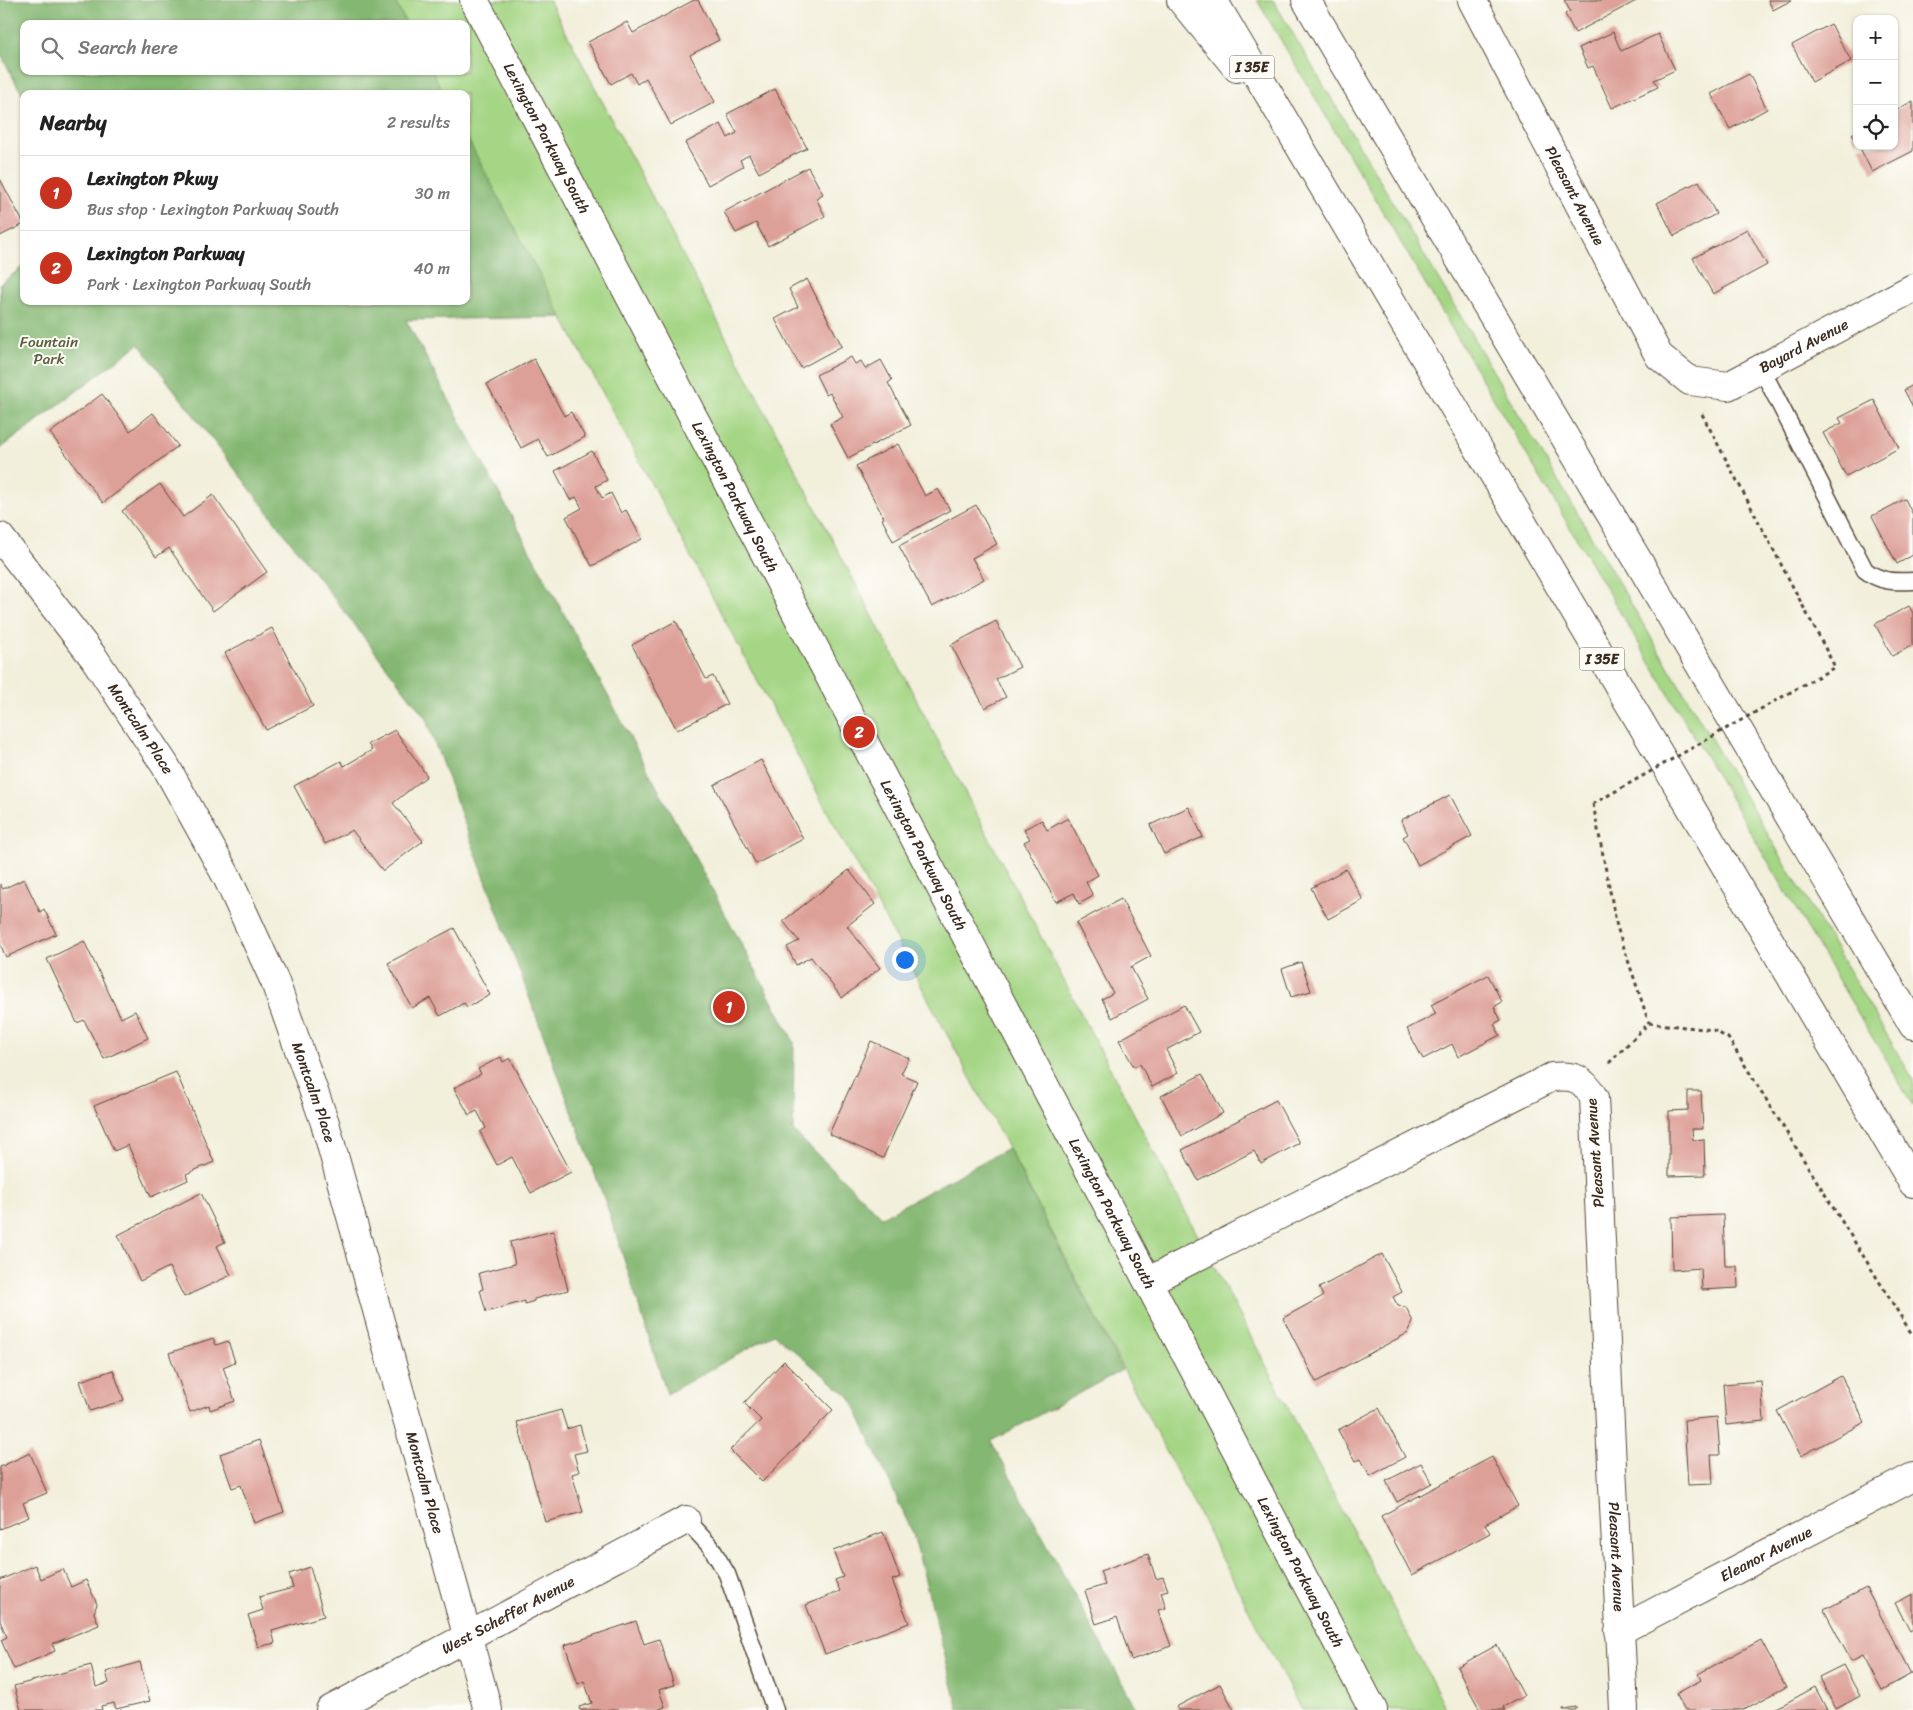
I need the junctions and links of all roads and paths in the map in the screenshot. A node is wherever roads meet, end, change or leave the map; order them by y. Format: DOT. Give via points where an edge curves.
graph roads {
  1 [pos="474,0"];
  2 [pos="1181,0"];
  3 [pos="1212,0"];
  4 [pos="1306,0"];
  5 [pos="1472,0"];
  6 [pos="1292,135"];
  7 [pos="1913,288"];
  8 [pos="1761,368"];
  9 [pos="1690,381"];
  10 [pos="0,537"];
  11 [pos="1913,581"];
  12 [pos="1649,1023"];
  13 [pos="1913,1024"];
  14 [pos="1587,1086"];
  15 [pos="1913,1183"];
  16 [pos="1149,1281"];
  17 [pos="1913,1336"];
  18 [pos="1913,1477"];
  19 [pos="686,1520"];
  20 [pos="1619,1631"];
  21 [pos="467,1638"];
  22 [pos="330,1710"];
  23 [pos="488,1710"];
  24 [pos="775,1710"];
  25 [pos="1373,1710"];
  26 [pos="1624,1710"];
  1 -- 16 [label="main road, Lexington Parkway South"];
  2 -- 6 [label="main road"];
  3 -- 6 [label="main road, I 35E"];
  4 -- 13 [label="main road"];
  5 -- 9 [label="main road, Pleasant Avenue" via="1660,356"];
  6 -- 15 [label="main road, I 35E"];
  7 -- 8 [label="main road, Bayard Avenue"];
  8 -- 9 [label="main road, Bayard Avenue" via="1728,386"];
  8 -- 11 [label="lane" via="1865,570 1877,579"];
  9 -- 12 [label="path, bridge" via="1703,415 1836,667 1593,804 1617,927"];
  10 -- 21 [label="main road, Montcalm Place" via="94,658 165,765 227,877 275,982 325,1123"];
  12 -- 14 [label="path"];
  12 -- 17 [label="path" via="1713,1030 1728,1038"];
  14 -- 16 [label="main road, Pleasant Avenue" via="1570,1076 1552,1077"];
  14 -- 20 [label="main road, Pleasant Avenue" via="1594,1098"];
  16 -- 25 [label="main road, Lexington Parkway South"];
  18 -- 20 [label="main road, Eleanor Avenue"];
  19 -- 21 [label="main road, West Scheffer Avenue"];
  19 -- 24 [label="lane" via="711,1547 727,1574"];
  20 -- 26 [label="main road, Pleasant Avenue"];
  21 -- 22 [label="main road, West Scheffer Avenue"];
  21 -- 23 [label="main road, Montcalm Place"];
}
